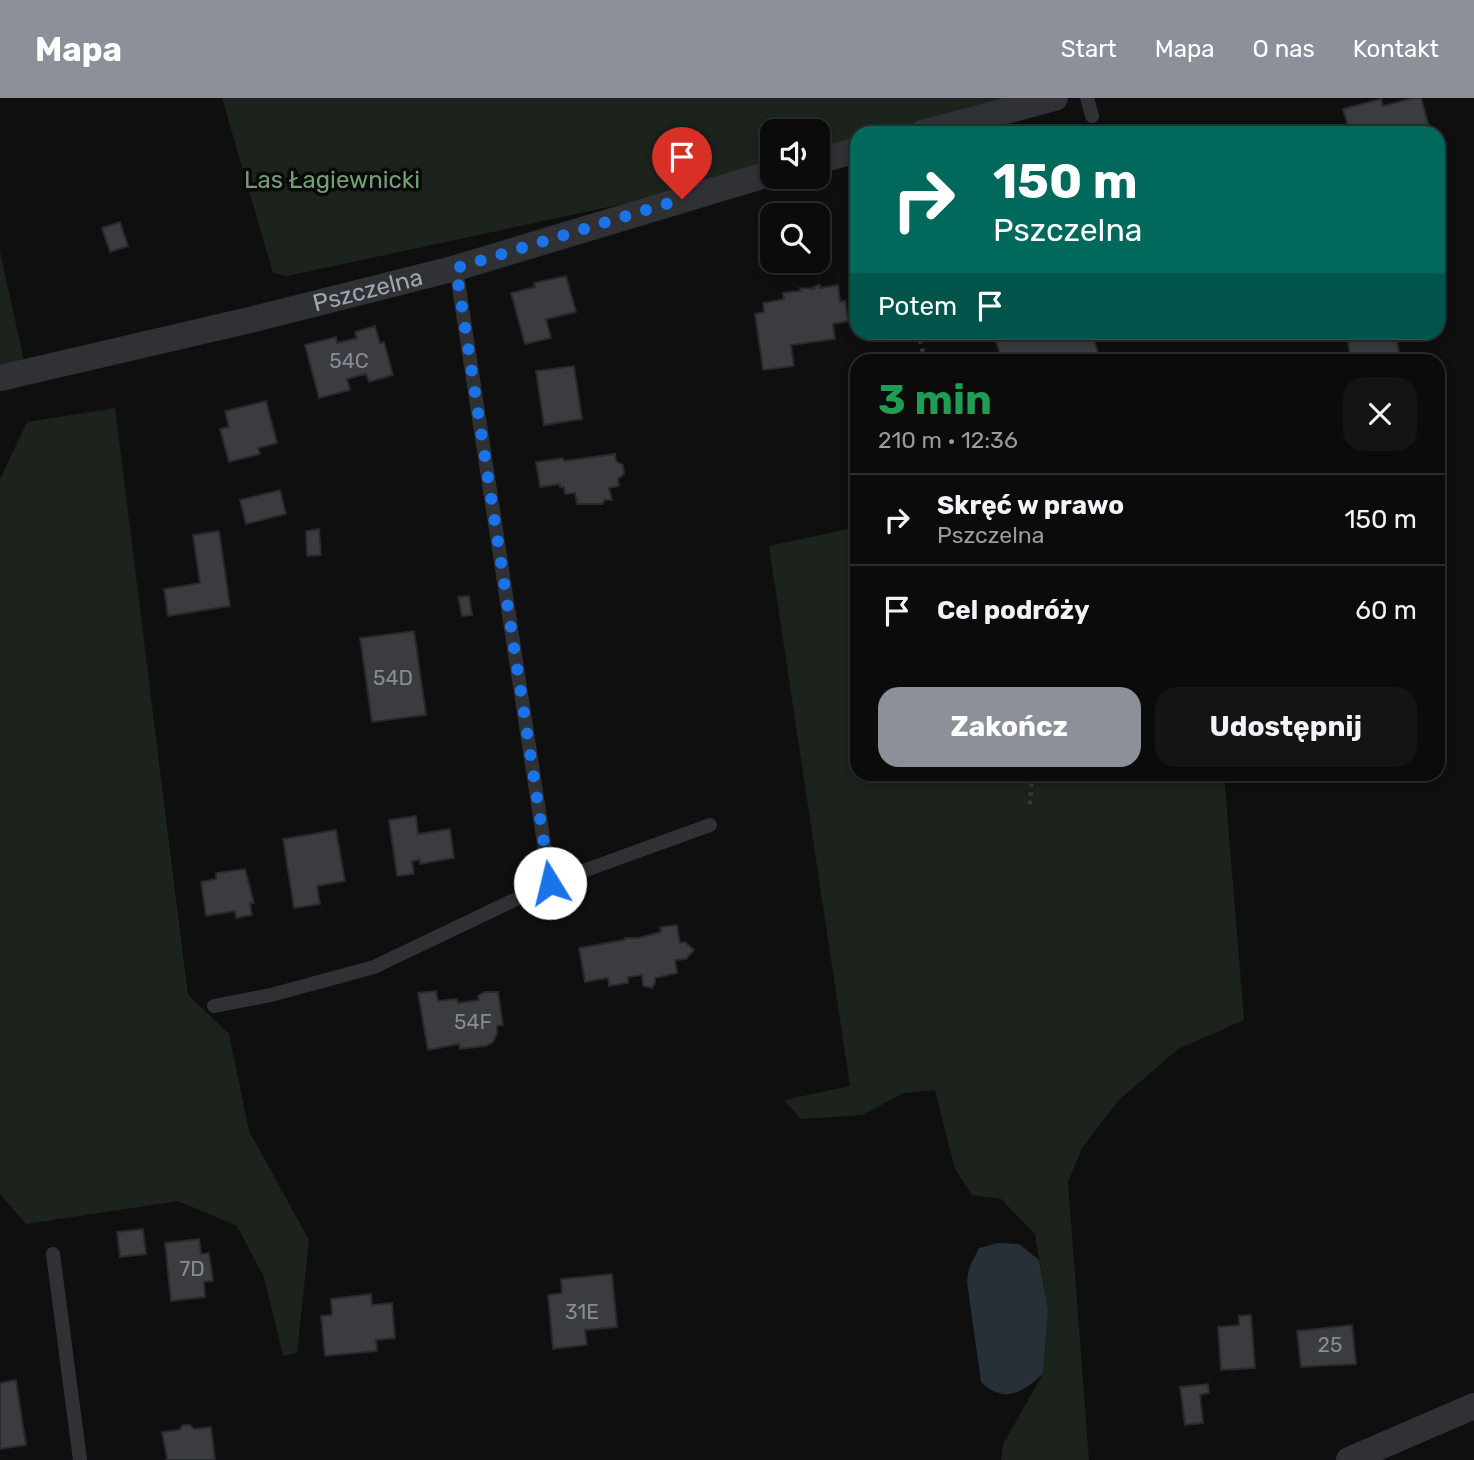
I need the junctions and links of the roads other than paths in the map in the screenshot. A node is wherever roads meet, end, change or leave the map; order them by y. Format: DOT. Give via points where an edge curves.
graph roads {
  1 [pos="1055,98"];
  2 [pos="1087,98"];
  3 [pos="1091,116"];
  4 [pos="949,126"];
  5 [pos="850,152"];
  6 [pos="830,157"];
  7 [pos="760,177"];
  8 [pos="456,268"];
  9 [pos="0,378"];
  10 [pos="710,825"];
  11 [pos="550,883"];
  12 [pos="214,1006"];
  13 [pos="53,1254"];
  14 [pos="1474,1406"];
  15 [pos="80,1460"];
  16 [pos="1349,1460"];
  1 -- 4 [label="street"];
  2 -- 3 [label="lane"];
  5 -- 6 [label="street"];
  7 -- 8 [label="street, Pszczelna"];
  8 -- 9 [label="street, Pszczelna"];
  8 -- 11 [label="lane"];
  10 -- 11 [label="lane"];
  11 -- 12 [label="lane" via="374,967"];
  13 -- 15 [label="lane"];
  14 -- 16 [label="street"];
}
